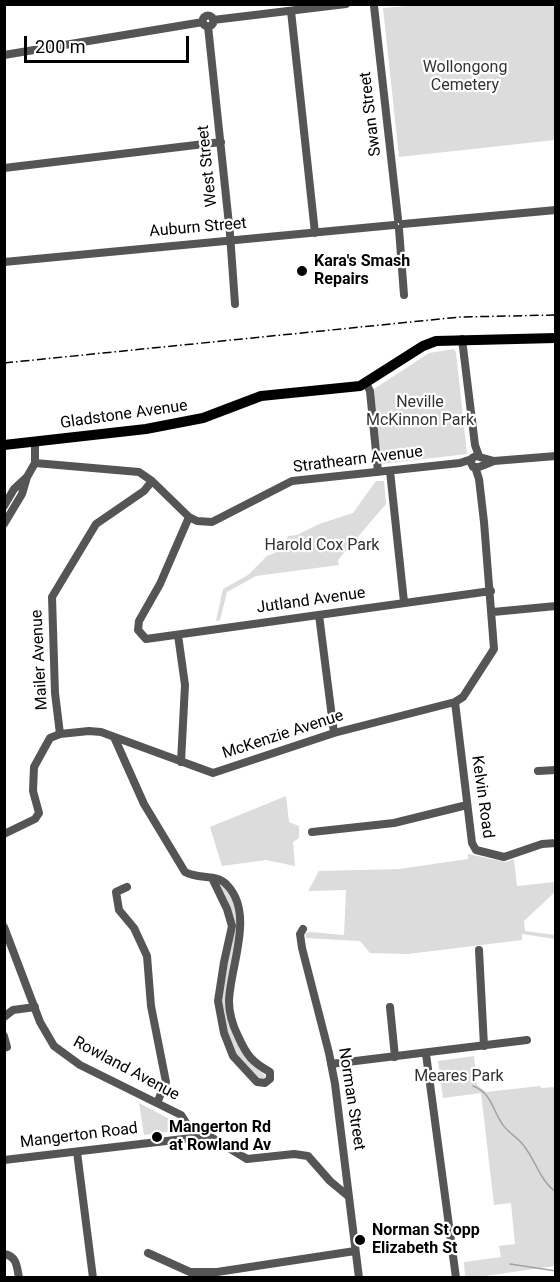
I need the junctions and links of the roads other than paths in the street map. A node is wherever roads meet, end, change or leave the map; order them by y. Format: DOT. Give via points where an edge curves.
graph roads {
  1 [pos="206,4"];
  2 [pos="346,4"];
  3 [pos="374,5"];
  4 [pos="291,11"];
  5 [pos="208,21"];
  6 [pos="4,55"];
  7 [pos="221,142"];
  8 [pos="4,168"];
  9 [pos="555,210"];
  10 [pos="399,224"];
  11 [pos="315,233"];
  12 [pos="231,240"];
  13 [pos="4,262"];
  14 [pos="404,295"];
  15 [pos="235,304"];
  16 [pos="555,338"];
  17 [pos="462,339"];
  18 [pos="366,383"];
  19 [pos="34,441"];
  20 [pos="4,445"];
  21 [pos="555,456"];
  22 [pos="477,462"];
  23 [pos="35,464"];
  24 [pos="390,471"];
  25 [pos="378,472"];
  26 [pos="27,477"];
  27 [pos="152,481"];
  28 [pos="4,506"];
  29 [pos="189,517"];
  30 [pos="4,524"];
  31 [pos="491,591"];
  32 [pos="404,602"];
  33 [pos="555,606"];
  34 [pos="493,612"];
  35 [pos="319,615"];
  36 [pos="178,635"];
  37 [pos="455,702"];
  38 [pos="60,734"];
  39 [pos="334,734"];
  40 [pos="114,736"];
  41 [pos="181,762"];
  42 [pos="555,770"];
  43 [pos="538,771"];
  44 [pos="467,805"];
  45 [pos="312,832"];
  46 [pos="4,834"];
  47 [pos="555,843"];
  48 [pos="212,878"];
  49 [pos="127,887"];
  50 [pos="4,927"];
  51 [pos="303,929"];
  52 [pos="479,950"];
  53 [pos="35,1007"];
  54 [pos="390,1007"];
  55 [pos="4,1017"];
  56 [pos="4,1036"];
  57 [pos="527,1040"];
  58 [pos="484,1046"];
  59 [pos="4,1048"];
  60 [pos="426,1054"];
  61 [pos="395,1057"];
  62 [pos="332,1064"];
  63 [pos="157,1103"];
  64 [pos="195,1137"];
  65 [pos="77,1152"];
  66 [pos="4,1161"];
  67 [pos="348,1196"];
  68 [pos="355,1251"];
  69 [pos="148,1252"];
  70 [pos="4,1254"];
  71 [pos="19,1278"];
  72 [pos="93,1278"];
  73 [pos="359,1278"];
  74 [pos="456,1278"];
  1 -- 5 [label="street, West Street"];
  2 -- 4 [label="street"];
  3 -- 10 [label="street, Swan Street"];
  4 -- 5 [label="street"];
  4 -- 11 [label="street"];
  5 -- 6 [label="street"];
  5 -- 7 [label="street, West Street"];
  7 -- 8 [label="street"];
  7 -- 12 [label="street, West Street"];
  9 -- 10 [label="street, Auburn Street"];
  10 -- 11 [label="street, Auburn Street"];
  10 -- 14 [label="street, Swan Street"];
  11 -- 12 [label="street, Auburn Street"];
  12 -- 13 [label="street, Auburn Street"];
  12 -- 15 [label="street, West Street"];
  16 -- 17 [label="main road, Gladstone Avenue"];
  17 -- 18 [label="main road, Gladstone Avenue" via="427,344"];
  17 -- 22 [label="street"];
  18 -- 19 [label="main road, Gladstone Avenue" via="261,396 203,418 146,429"];
  18 -- 25 [label="street"];
  19 -- 20 [label="main road, Gladstone Avenue"];
  19 -- 23 [label="street"];
  21 -- 22 [label="street"];
  22 -- 24 [label="street, Strathearn Avenue"];
  22 -- 31 [label="street"];
  23 -- 26 [label="street"];
  23 -- 27 [label="street" via="139,472"];
  24 -- 25 [label="street, Strathearn Avenue"];
  24 -- 32 [label="street"];
  25 -- 29 [label="street, Strathearn Avenue" via="292,481 212,522"];
  26 -- 28 [label="street"];
  26 -- 30 [label="street"];
  27 -- 29 [label="street"];
  27 -- 38 [label="street, Mailer Avenue" via="144,491 96,524 52,597"];
  29 -- 36 [label="street, Jutland Avenue" via="138,630 146,639"];
  31 -- 32 [label="street, Jutland Avenue"];
  31 -- 34 [label="street"];
  32 -- 35 [label="street, Jutland Avenue"];
  33 -- 34 [label="street"];
  34 -- 37 [label="street" via="494,649 463,697"];
  35 -- 36 [label="street, Jutland Avenue"];
  35 -- 39 [label="street"];
  36 -- 41 [label="street" via="185,685"];
  37 -- 39 [label="street, McKenzie Avenue"];
  37 -- 44 [label="street, Kelvin Road"];
  38 -- 40 [label="street, McKenzie Avenue" via="89,730"];
  38 -- 46 [label="street" via="50,738 34,767 33,791 39,813 35,819"];
  39 -- 41 [label="street, McKenzie Avenue" via="213,774"];
  40 -- 41 [label="street, McKenzie Avenue"];
  40 -- 48 [label="street" via="144,804 185,872"];
  42 -- 43 [label="street"];
  44 -- 45 [label="street" via="394,824"];
  44 -- 47 [label="street, Kelvin Road" via="476,850 504,857"];
  48 -- 48 [label="street" via="229,886 242,920 229,1003 234,1029 246,1054 270,1072 265,1083 257,1082 233,1056 224,1033 218,1001 232,926"];
  49 -- 63 [label="street" via="113,892 119,910 134,928 147,956 151,1006 166,1082"];
  50 -- 53 [label="street, Rowland Avenue"];
  51 -- 62 [label="street, Norman Street" via="302,948"];
  52 -- 58 [label="street"];
  53 -- 55 [label="street" via="13,1010"];
  53 -- 63 [label="street, Rowland Avenue" via="45,1032 60,1051"];
  54 -- 61 [label="street"];
  56 -- 59 [label="street"];
  57 -- 58 [label="street"];
  58 -- 60 [label="street"];
  60 -- 61 [label="street"];
  60 -- 74 [label="street"];
  61 -- 62 [label="street"];
  62 -- 67 [label="street, Norman Street"];
  63 -- 64 [label="street, Rowland Avenue" via="181,1115"];
  64 -- 65 [label="street, Mangerton Road"];
  64 -- 67 [label="street, Mangerton Road" via="209,1136 251,1159 308,1156"];
  65 -- 66 [label="street, Mangerton Road"];
  65 -- 72 [label="street"];
  67 -- 68 [label="street, Norman Street"];
  68 -- 69 [label="street" via="217,1272 189,1272"];
  68 -- 73 [label="street, Norman Street"];
  70 -- 71 [label="street" via="15,1261"];
}
